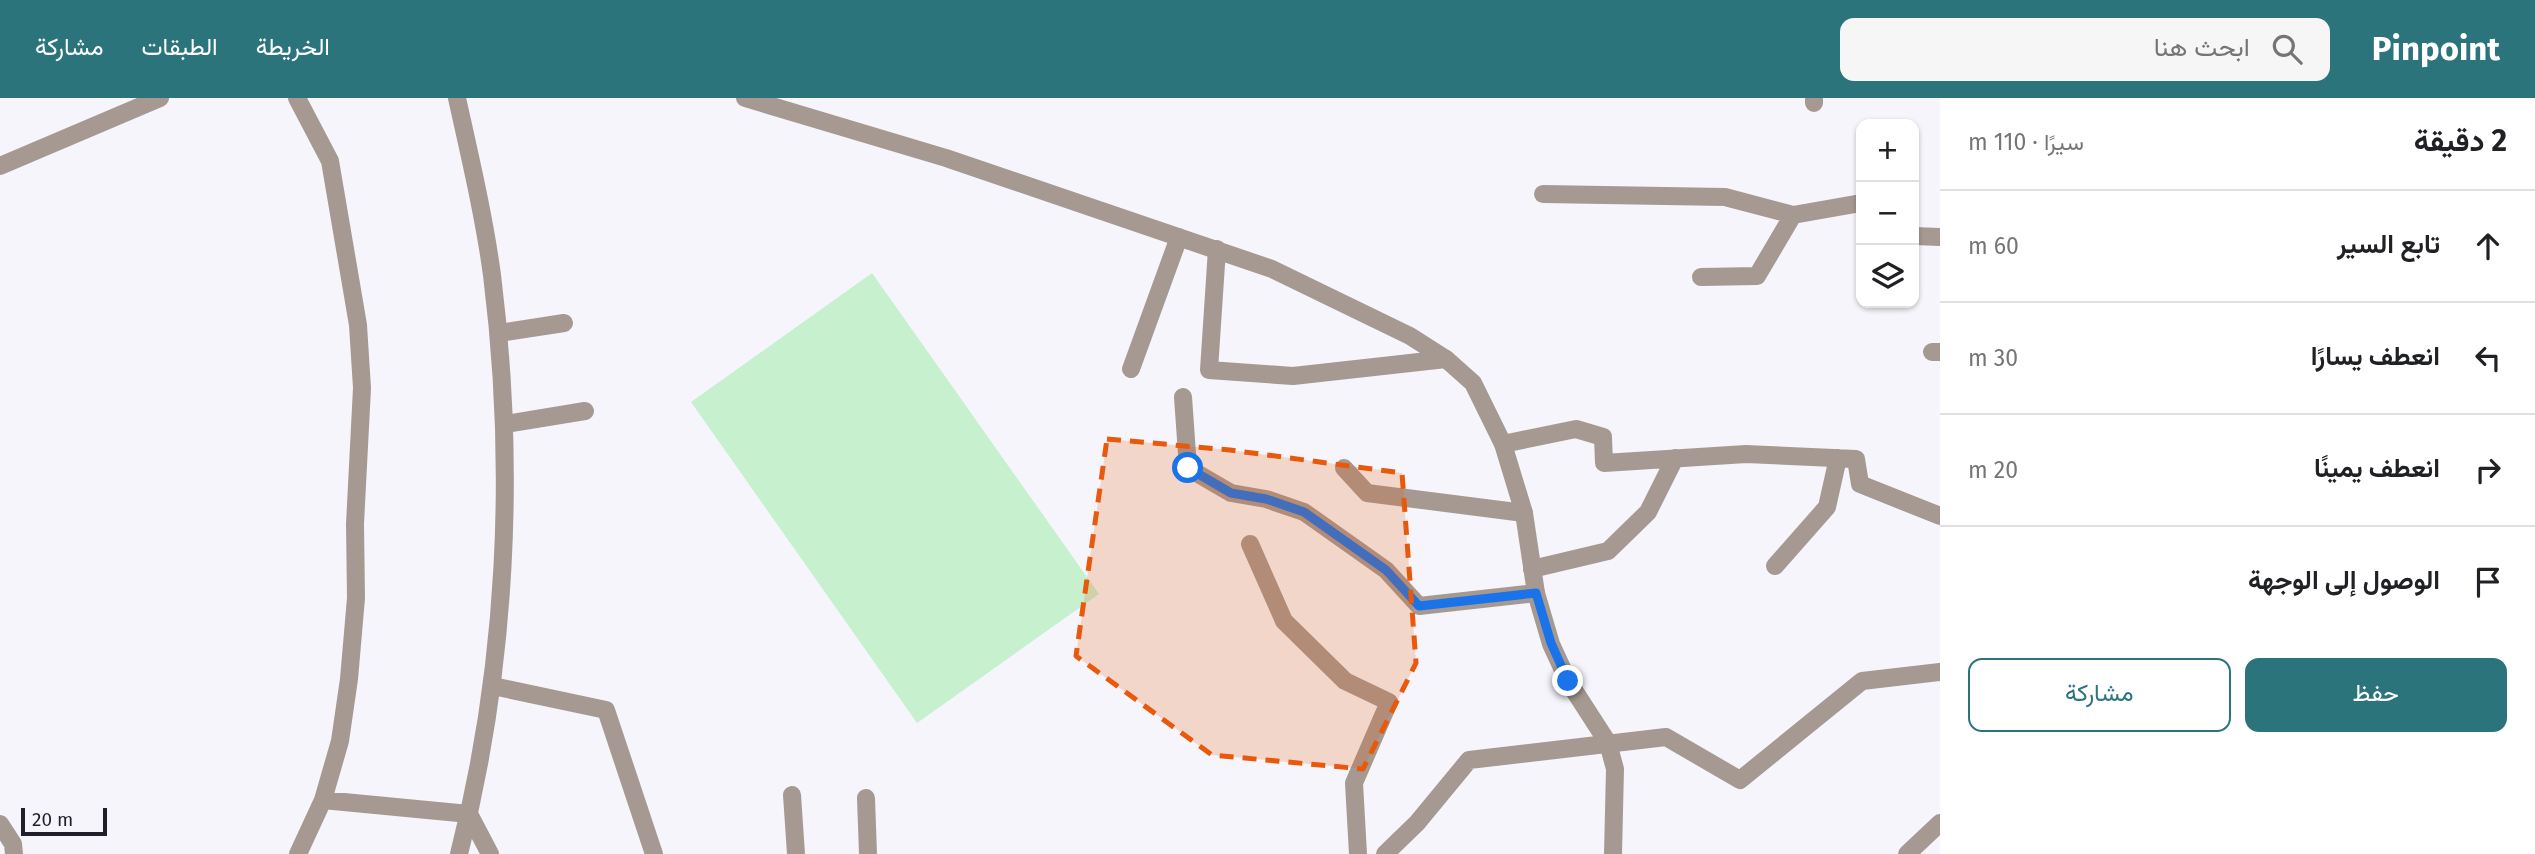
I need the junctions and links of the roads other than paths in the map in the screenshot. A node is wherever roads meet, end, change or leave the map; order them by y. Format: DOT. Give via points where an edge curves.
graph roads {
  1 [pos="160,98"];
  2 [pos="297,98"];
  3 [pos="457,98"];
  4 [pos="745,98"];
  5 [pos="0,166"];
  6 [pos="1543,194"];
  7 [pos="1856,204"];
  8 [pos="1793,215"];
  9 [pos="1919,236"];
  10 [pos="1179,237"];
  11 [pos="1940,237"];
  12 [pos="1217,249"];
  13 [pos="1702,277"];
  14 [pos="564,323"];
  15 [pos="499,333"];
  16 [pos="1446,359"];
  17 [pos="1131,369"];
  18 [pos="1183,397"];
  19 [pos="585,411"];
  20 [pos="505,424"];
  21 [pos="1503,444"];
  22 [pos="1675,458"];
  23 [pos="1838,458"];
  24 [pos="1344,468"];
  25 [pos="1524,513"];
  26 [pos="1940,516"];
  27 [pos="1250,544"];
  28 [pos="1775,566"];
  29 [pos="1532,569"];
  30 [pos="1536,593"];
  31 [pos="1940,672"];
  32 [pos="493,686"];
  33 [pos="1608,743"];
  34 [pos="792,795"];
  35 [pos="866,799"];
  36 [pos="323,800"];
  37 [pos="469,814"];
  38 [pos="1940,823"];
  39 [pos="0,824"];
  40 [pos="9,848"];
  41 [pos="298,854"];
  42 [pos="459,854"];
  43 [pos="489,854"];
  44 [pos="654,854"];
  45 [pos="796,854"];
  46 [pos="868,854"];
  47 [pos="1358,854"];
  48 [pos="1385,854"];
  49 [pos="1613,854"];
  50 [pos="1907,854"];
  1 -- 5 [label="street"];
  2 -- 36 [label="street" via="330,161 359,325 362,388 349,679 340,741"];
  3 -- 15 [label="street"];
  4 -- 10 [label="street" via="946,158"];
  6 -- 8 [label="street" via="1725,197"];
  7 -- 8 [label="street"];
  8 -- 13 [label="street" via="1757,276"];
  9 -- 11 [label="street"];
  10 -- 12 [label="street"];
  10 -- 17 [label="street"];
  12 -- 16 [label="street" via="1361,311"];
  12 -- 16 [label="street" via="1209,370 1293,376"];
  14 -- 15 [label="street"];
  15 -- 20 [label="street"];
  16 -- 21 [label="street" via="1480,392"];
  18 -- 30 [label="street" via="1188,468 1231,493 1304,512 1386,570 1419,606"];
  19 -- 20 [label="street"];
  20 -- 32 [label="street"];
  21 -- 22 [label="street" via="1576,429 1603,437 1604,463"];
  21 -- 25 [label="street"];
  22 -- 23 [label="street" via="1746,454"];
  22 -- 29 [label="street" via="1648,512 1608,551"];
  23 -- 26 [label="street" via="1856,459 1860,484"];
  23 -- 28 [label="street" via="1827,507"];
  24 -- 25 [label="street" via="1367,493"];
  25 -- 29 [label="street"];
  27 -- 47 [label="street" via="1284,621 1345,681 1389,702 1354,783"];
  29 -- 30 [label="street"];
  30 -- 33 [label="street" via="1568,681"];
  31 -- 33 [label="street" via="1862,681 1740,780 1666,737"];
  32 -- 37 [label="street"];
  32 -- 44 [label="street" via="606,710"];
  33 -- 48 [label="street" via="1469,760"];
  33 -- 49 [label="street" via="1615,769"];
  34 -- 45 [label="street"];
  35 -- 46 [label="street"];
  36 -- 37 [label="street"];
  36 -- 41 [label="street"];
  37 -- 42 [label="street"];
  37 -- 43 [label="street"];
  38 -- 50 [label="street"];
  39 -- 40 [label="street"];
}
